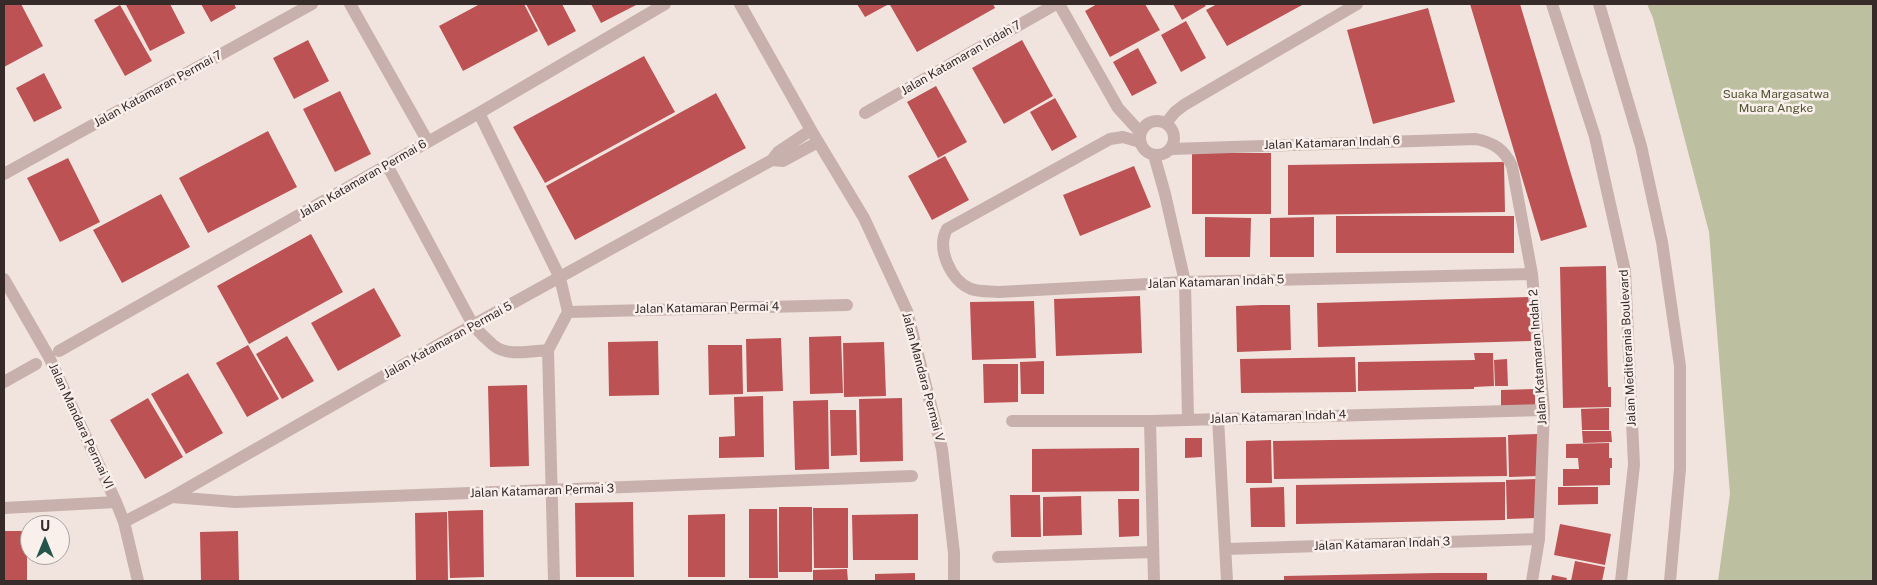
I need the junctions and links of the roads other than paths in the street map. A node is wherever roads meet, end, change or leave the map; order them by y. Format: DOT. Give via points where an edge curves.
graph roads {
  1 [pos="312,4"];
  2 [pos="350,4"];
  3 [pos="665,4"];
  4 [pos="740,4"];
  5 [pos="1058,4"];
  6 [pos="1357,4"];
  7 [pos="1552,4"];
  8 [pos="1599,4"];
  9 [pos="479,113"];
  10 [pos="865,113"];
  11 [pos="1166,123"];
  12 [pos="811,130"];
  13 [pos="1140,137"];
  14 [pos="428,142"];
  15 [pos="818,142"];
  16 [pos="1491,143"];
  17 [pos="1171,149"];
  18 [pos="1154,155"];
  19 [pos="772,160"];
  20 [pos="387,165"];
  21 [pos="4,174"];
  22 [pos="1532,274"];
  23 [pos="560,278"];
  24 [pos="4,279"];
  25 [pos="1185,282"];
  26 [pos="847,305"];
  27 [pos="568,312"];
  28 [pos="473,325"];
  29 [pos="548,350"];
  30 [pos="59,351"];
  31 [pos="36,364"];
  32 [pos="4,382"];
  33 [pos="1544,410"];
  34 [pos="1218,418"];
  35 [pos="1188,419"];
  36 [pos="1012,421"];
  37 [pos="1150,421"];
  38 [pos="912,476"];
  39 [pos="550,491"];
  40 [pos="172,497"];
  41 [pos="116,502"];
  42 [pos="4,508"];
  43 [pos="124,522"];
  44 [pos="1539,539"];
  45 [pos="1226,549"];
  46 [pos="1153,552"];
  47 [pos="998,557"];
  48 [pos="138,581"];
  49 [pos="554,581"];
  50 [pos="954,581"];
  51 [pos="1154,581"];
  52 [pos="1227,581"];
  53 [pos="1532,581"];
  54 [pos="1621,581"];
  55 [pos="1670,581"];
  1 -- 21 [label="street, Jalan Katamaran Permai 7"];
  2 -- 14 [label="street"];
  3 -- 9 [label="street, Jalan Katamaran Permai 6"];
  4 -- 12 [label="street, Jalan Mandara Permai V"];
  5 -- 10 [label="street, Jalan Katamaran Indah 7"];
  5 -- 13 [label="street" via="1118,108"];
  6 -- 11 [label="street" via="1184,105"];
  7 -- 54 [label="street, Jalan Mediterania Boulevard" via="1595,137 1625,271 1634,465"];
  8 -- 55 [label="street" via="1641,146 1662,242 1680,366 1680,469"];
  9 -- 14 [label="street, Jalan Katamaran Permai 6"];
  9 -- 23 [label="street"];
  11 -- 13 [label="street" via="1146,124"];
  11 -- 17 [label="street" via="1173,130 1175,139"];
  12 -- 15 [label="street, Jalan Mandara Permai V"];
  12 -- 19 [label="street, Jalan Katamaran Permai 5" via="778,152"];
  13 -- 18 [label="street" via="1145,151"];
  13 -- 25 [label="street, Jalan Katamaran Indah 5" via="1110,139 947,229 943,243 950,270 959,283 973,290 999,292"];
  14 -- 20 [label="street, Jalan Katamaran Permai 6"];
  15 -- 19 [label="street, Jalan Katamaran Permai 5" via="783,161"];
  15 -- 50 [label="street, Jalan Mandara Permai V" via="864,218 907,311 942,450 954,553"];
  16 -- 17 [label="street, Jalan Katamaran Indah 6" via="1476,139"];
  16 -- 22 [label="street, Jalan Katamaran Indah 2" via="1499,147 1512,166"];
  17 -- 18 [label="street"];
  18 -- 25 [label="street"];
  19 -- 23 [label="street, Jalan Katamaran Permai 5"];
  20 -- 28 [label="street"];
  20 -- 30 [label="street, Jalan Katamaran Permai 6"];
  22 -- 25 [label="street, Jalan Katamaran Indah 5"];
  22 -- 33 [label="street, Jalan Katamaran Indah 2"];
  23 -- 27 [label="street"];
  23 -- 28 [label="street, Jalan Katamaran Permai 5"];
  24 -- 41 [label="street, Jalan Mandara Permai VI" via="50,357"];
  25 -- 35 [label="street"];
  26 -- 27 [label="street, Jalan Katamaran Permai 4"];
  27 -- 29 [label="street"];
  28 -- 29 [label="street" via="501,350"];
  28 -- 40 [label="street, Jalan Katamaran Permai 5"];
  29 -- 39 [label="street"];
  31 -- 32 [label="street"];
  33 -- 34 [label="street, Jalan Katamaran Indah 4"];
  33 -- 44 [label="street, Jalan Katamaran Indah 2"];
  34 -- 35 [label="street, Jalan Katamaran Indah 4"];
  34 -- 45 [label="street"];
  35 -- 37 [label="street, Jalan Katamaran Indah 4"];
  36 -- 37 [label="street, Jalan Katamaran Indah 4"];
  37 -- 46 [label="street"];
  38 -- 39 [label="street, Jalan Katamaran Permai 3"];
  39 -- 40 [label="street, Jalan Katamaran Permai 3" via="235,502"];
  39 -- 49 [label="street"];
  40 -- 43 [label="street, Jalan Katamaran Permai 5"];
  41 -- 42 [label="street"];
  41 -- 43 [label="street, Jalan Mandara Permai VI"];
  43 -- 48 [label="street, Jalan Mandara Permai VI"];
  44 -- 45 [label="street, Jalan Katamaran Indah 3"];
  44 -- 53 [label="street, Jalan Katamaran Indah 2"];
  45 -- 52 [label="street"];
  46 -- 47 [label="street"];
  46 -- 51 [label="street"];
}
